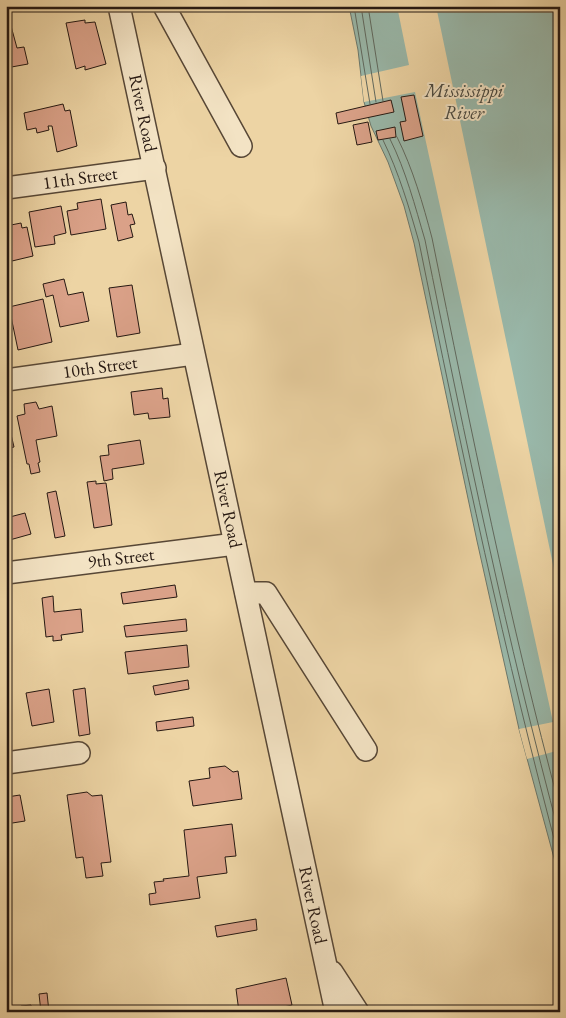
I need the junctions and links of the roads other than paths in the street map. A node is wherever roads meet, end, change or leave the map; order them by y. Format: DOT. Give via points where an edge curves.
graph roads {
  1 [pos="119,6"];
  2 [pos="164,6"];
  3 [pos="241,146"];
  4 [pos="155,168"];
  5 [pos="6,188"];
  6 [pos="194,354"];
  7 [pos="6,380"];
  8 [pos="235,544"];
  9 [pos="6,573"];
  10 [pos="246,593"];
  11 [pos="366,750"];
  12 [pos="79,753"];
  13 [pos="6,763"];
  14 [pos="325,961"];
  15 [pos="336,1012"];
  16 [pos="358,1012"];
  1 -- 4 [label="street, River Road"];
  2 -- 3 [label="street"];
  4 -- 5 [label="street, 11th Street"];
  4 -- 6 [label="street, River Road"];
  6 -- 7 [label="street, 10th Street"];
  6 -- 8 [label="street, River Road"];
  8 -- 9 [label="street, 9th Street"];
  8 -- 10 [label="street, River Road"];
  10 -- 11 [label="street" via="266,593"];
  10 -- 14 [label="street, River Road"];
  12 -- 13 [label="street"];
  14 -- 15 [label="street, River Road"];
  14 -- 16 [label="street"];
}
